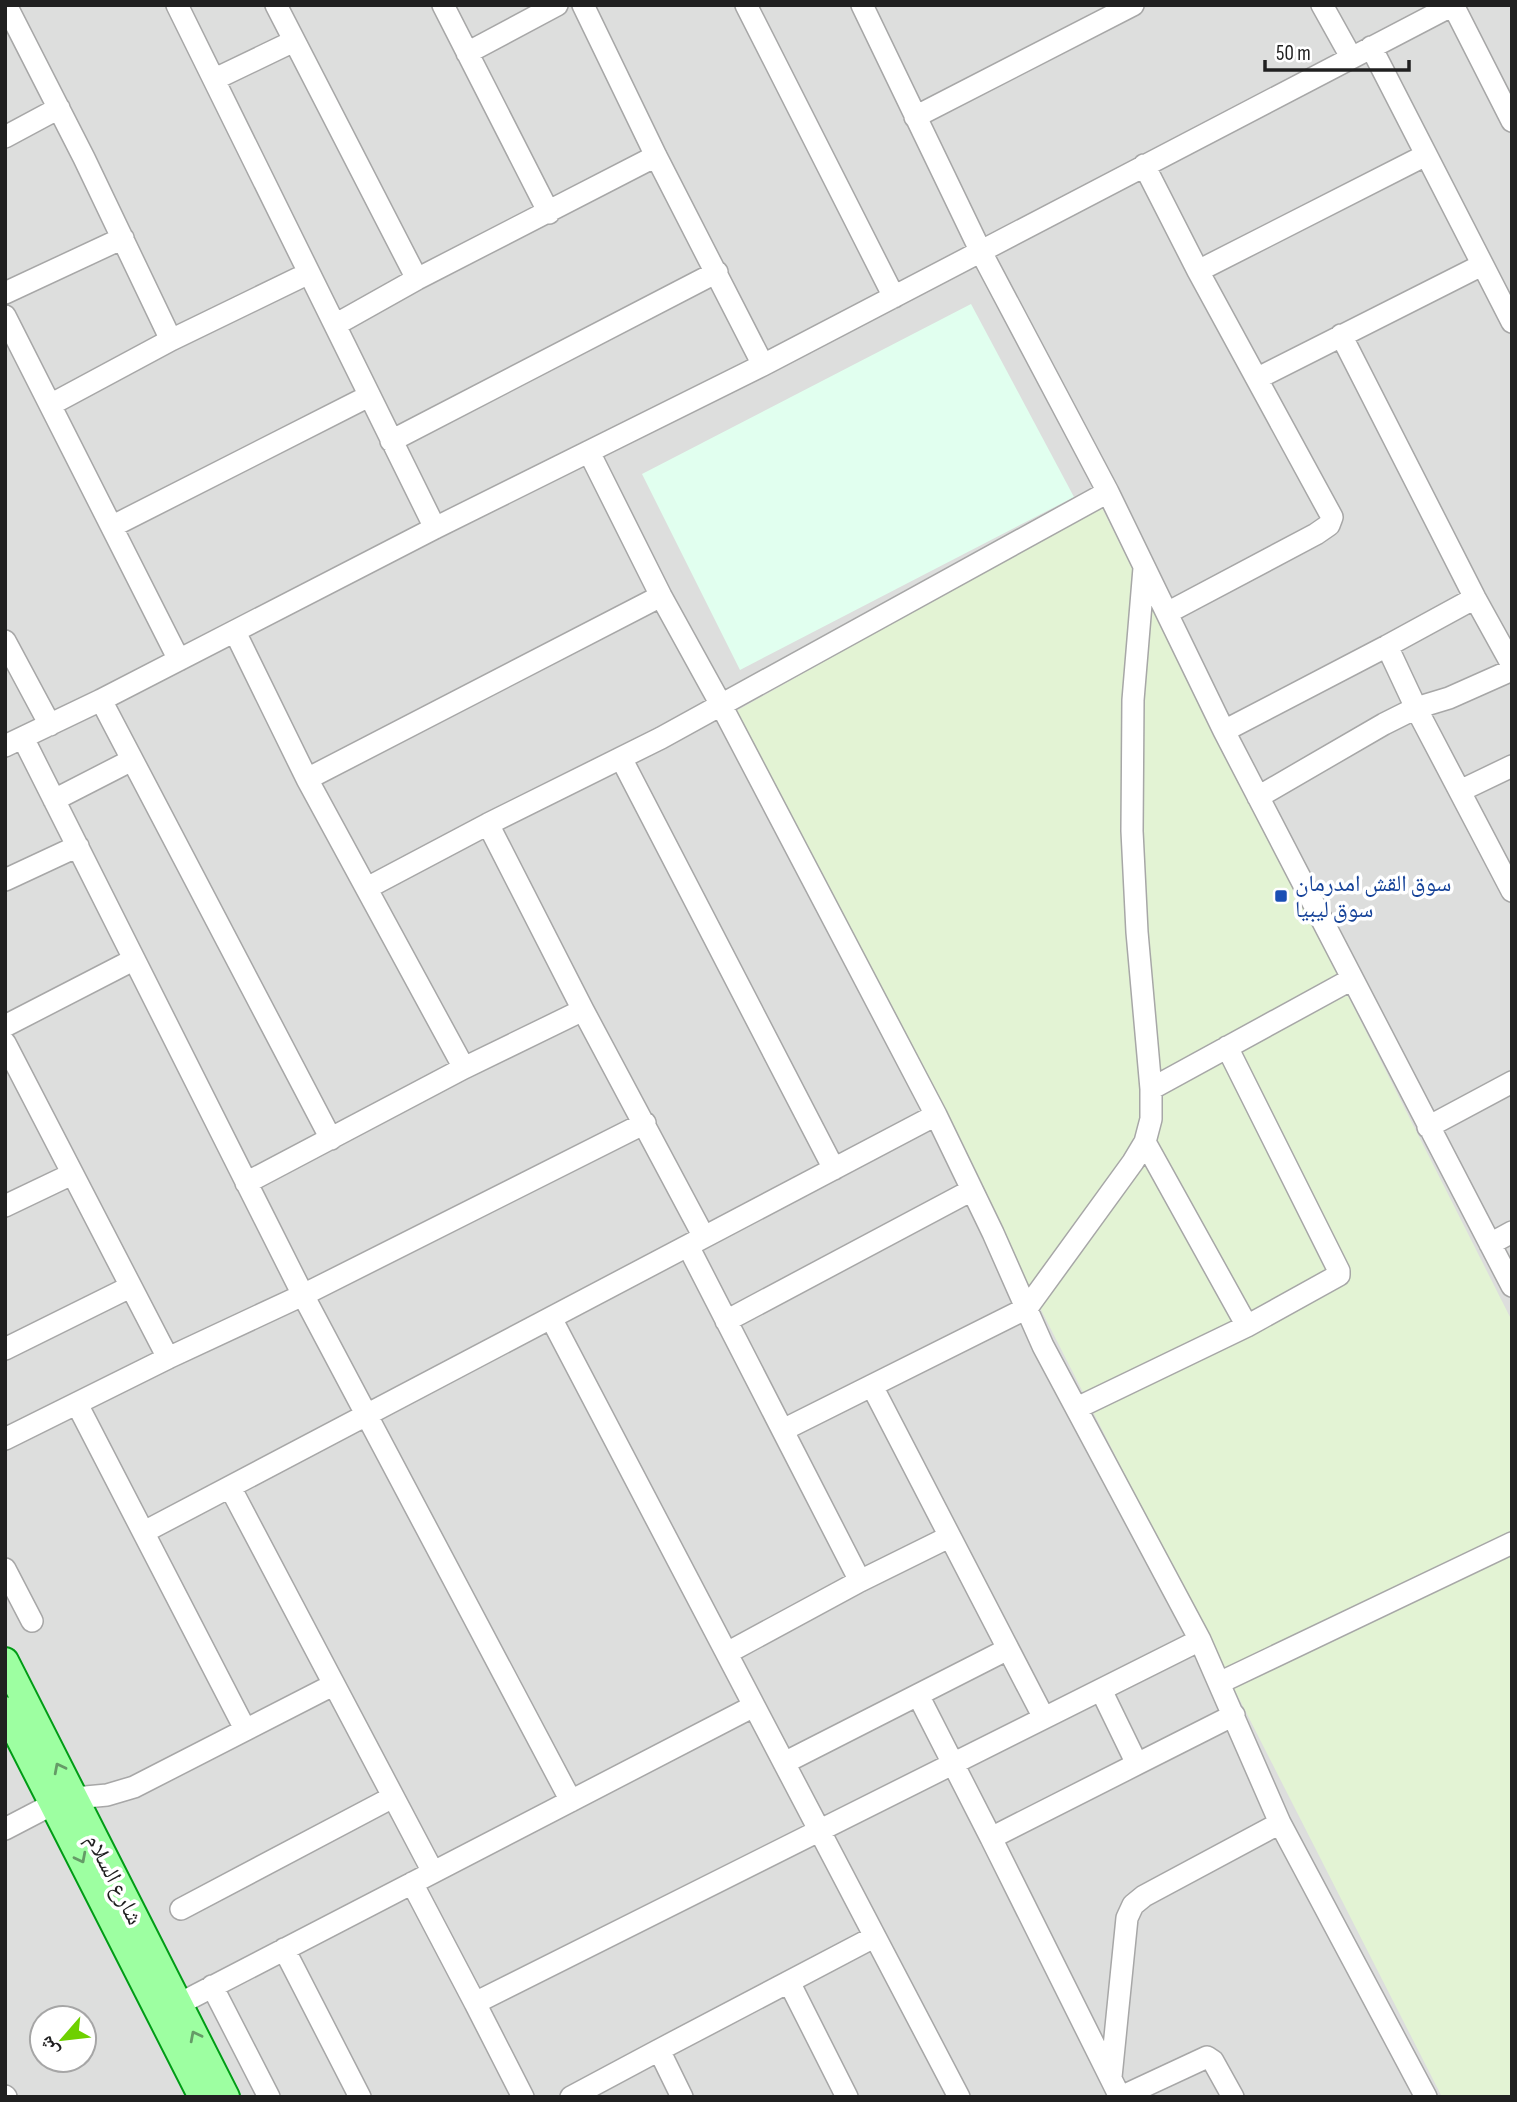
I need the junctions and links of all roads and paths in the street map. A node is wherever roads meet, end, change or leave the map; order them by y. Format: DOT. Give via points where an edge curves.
graph roads {
  1 [pos="6,5"];
  2 [pos="177,5"];
  3 [pos="276,5"];
  4 [pos="443,5"];
  5 [pos="557,5"];
  6 [pos="583,5"];
  7 [pos="746,5"];
  8 [pos="862,5"];
  9 [pos="1133,5"];
  10 [pos="1322,5"];
  11 [pos="1453,5"];
  12 [pos="294,41"];
  13 [pos="1371,47"];
  14 [pos="467,53"];
  15 [pos="1351,57"];
  16 [pos="215,79"];
  17 [pos="60,108"];
  18 [pos="915,117"];
  19 [pos="1512,121"];
  20 [pos="5,137"];
  21 [pos="1426,155"];
  22 [pos="656,156"];
  23 [pos="1144,165"];
  24 [pos="549,213"];
  25 [pos="123,238"];
  26 [pos="980,250"];
  27 [pos="1482,265"];
  28 [pos="1198,271"];
  29 [pos="717,272"];
  30 [pos="309,273"];
  31 [pos="416,279"];
  32 [pos="5,293"];
  33 [pos="894,297"];
  34 [pos="5,316"];
  35 [pos="1512,322"];
  36 [pos="335,326"];
  37 [pos="1342,335"];
  38 [pos="171,340"];
  39 [pos="763,365"];
  40 [pos="1258,378"];
  41 [pos="369,396"];
  42 [pos="50,405"];
  43 [pos="391,441"];
  44 [pos="589,452"];
  45 [pos="1108,492"];
  46 [pos="113,526"];
  47 [pos="435,528"];
  48 [pos="1144,566"];
  49 [pos="661,596"];
  50 [pos="1475,598"];
  51 [pos="1167,613"];
  52 [pos="235,632"];
  53 [pos="5,641"];
  54 [pos="1387,646"];
  55 [pos="179,660"];
  56 [pos="1512,665"];
  57 [pos="1512,670"];
  58 [pos="101,700"];
  59 [pos="720,704"];
  60 [pos="1416,708"];
  61 [pos="50,725"];
  62 [pos="1224,732"];
  63 [pos="14,742"];
  64 [pos="621,758"];
  65 [pos="132,760"];
  66 [pos="1512,766"];
  67 [pos="307,779"];
  68 [pos="1460,791"];
  69 [pos="1258,797"];
  70 [pos="54,800"];
  71 [pos="488,824"];
  72 [pos="78,846"];
  73 [pos="5,880"];
  74 [pos="367,888"];
  75 [pos="1512,891"];
  76 [pos="133,960"];
  77 [pos="1352,979"];
  78 [pos="583,1010"];
  79 [pos="5,1026"];
  80 [pos="5,1043"];
  81 [pos="1227,1047"];
  82 [pos="464,1068"];
  83 [pos="1512,1083"];
  84 [pos="1152,1089"];
  85 [pos="936,1115"];
  86 [pos="645,1123"];
  87 [pos="1428,1127"];
  88 [pos="331,1139"];
  89 [pos="1145,1142"];
  90 [pos="834,1169"];
  91 [pos="72,1174"];
  92 [pos="246,1183"];
  93 [pos="972,1190"];
  94 [pos="5,1206"];
  95 [pos="1512,1232"];
  96 [pos="696,1242"];
  97 [pos="1490,1244"];
  98 [pos="1512,1286"];
  99 [pos="130,1287"];
  100 [pos="303,1294"];
  101 [pos="1027,1308"];
  102 [pos="551,1318"];
  103 [pos="726,1321"];
  104 [pos="1247,1326"];
  105 [pos="5,1349"];
  106 [pos="168,1358"];
  107 [pos="872,1385"];
  108 [pos="77,1404"];
  109 [pos="1076,1408"];
  110 [pos="365,1415"];
  111 [pos="783,1430"];
  112 [pos="5,1439"];
  113 [pos="230,1487"];
  114 [pos="144,1532"];
  115 [pos="949,1537"];
  116 [pos="1512,1543"];
  117 [pos="5,1569"];
  118 [pos="860,1581"];
  119 [pos="32,1621"];
  120 [pos="1200,1640"];
  121 [pos="1008,1649"];
  122 [pos="727,1653"];
  123 [pos="5,1661"];
  124 [pos="1219,1682"];
  125 [pos="333,1685"];
  126 [pos="1101,1690"];
  127 [pos="918,1695"];
  128 [pos="754,1706"];
  129 [pos="5,1710"];
  130 [pos="1234,1715"];
  131 [pos="1044,1718"];
  132 [pos="245,1730"];
  133 [pos="785,1763"];
  134 [pos="1137,1764"];
  135 [pos="953,1765"];
  136 [pos="393,1797"];
  137 [pos="64,1801"];
  138 [pos="571,1801"];
  139 [pos="1280,1823"];
  140 [pos="5,1829"];
  141 [pos="820,1829"];
  142 [pos="991,1838"];
  143 [pos="433,1872"];
  144 [pos="412,1883"];
  145 [pos="181,1909"];
  146 [pos="873,1937"];
  147 [pos="284,1949"];
  148 [pos="789,1982"];
  149 [pos="212,1986"];
  150 [pos="475,2003"];
  151 [pos="179,2004"];
  152 [pos="659,2050"];
  153 [pos="1111,2077"];
  154 [pos="202,2097"];
  155 [pos="226,2097"];
  156 [pos="269,2097"];
  157 [pos="360,2097"];
  158 [pos="523,2097"];
  159 [pos="571,2097"];
  160 [pos="682,2097"];
  161 [pos="847,2097"];
  162 [pos="959,2097"];
  163 [pos="1120,2097"];
  164 [pos="1233,2097"];
  165 [pos="1426,2097"];
  1 -- 17 [label="street"];
  2 -- 16 [label="street"];
  3 -- 12 [label="street"];
  4 -- 14 [label="street"];
  5 -- 14 [label="street"];
  6 -- 22 [label="street"];
  7 -- 33 [label="street"];
  8 -- 18 [label="street"];
  9 -- 18 [label="street"];
  10 -- 15 [label="street"];
  11 -- 13 [label="street"];
  11 -- 19 [label="street"];
  12 -- 16 [label="street"];
  12 -- 31 [label="street"];
  13 -- 15 [label="street"];
  13 -- 21 [label="street"];
  14 -- 24 [label="street"];
  15 -- 23 [label="street"];
  16 -- 30 [label="street"];
  17 -- 20 [label="street"];
  17 -- 25 [label="street"];
  18 -- 26 [label="street"];
  21 -- 27 [label="street"];
  21 -- 28 [label="street"];
  22 -- 24 [label="street"];
  22 -- 29 [label="street"];
  23 -- 26 [label="street"];
  23 -- 28 [label="street"];
  24 -- 31 [label="street"];
  25 -- 32 [label="street"];
  25 -- 38 [label="street"];
  26 -- 33 [label="street"];
  26 -- 45 [label="street"];
  27 -- 35 [label="street"];
  27 -- 37 [label="street"];
  28 -- 40 [label="street"];
  29 -- 39 [label="street"];
  29 -- 43 [label="street"];
  30 -- 36 [label="street"];
  30 -- 38 [label="street"];
  31 -- 36 [label="street"];
  33 -- 39 [label="street"];
  34 -- 42 [label="street"];
  36 -- 41 [label="street"];
  37 -- 40 [label="street"];
  37 -- 50 [label="street"];
  38 -- 42 [label="street"];
  39 -- 44 [label="street"];
  40 -- 51 [label="street" via="1331,521 1316,534"];
  41 -- 43 [label="street"];
  41 -- 46 [label="street"];
  42 -- 46 [label="street"];
  43 -- 47 [label="street"];
  44 -- 47 [label="street"];
  44 -- 49 [label="street"];
  45 -- 48 [label="street"];
  45 -- 59 [label="street"];
  46 -- 55 [label="street"];
  47 -- 52 [label="street"];
  48 -- 51 [label="street"];
  48 -- 84 [label="street" via="1133,700 1132,831"];
  49 -- 59 [label="street"];
  49 -- 67 [label="street"];
  50 -- 54 [label="street"];
  50 -- 56 [label="street"];
  51 -- 62 [label="street"];
  52 -- 55 [label="street"];
  52 -- 67 [label="street"];
  53 -- 61 [label="street"];
  54 -- 60 [label="street"];
  54 -- 62 [label="street"];
  55 -- 58 [label="street"];
  57 -- 60 [label="street"];
  58 -- 61 [label="street"];
  58 -- 65 [label="street"];
  59 -- 64 [label="street"];
  59 -- 85 [label="street"];
  60 -- 68 [label="street"];
  60 -- 69 [label="street"];
  61 -- 63 [label="street"];
  62 -- 69 [label="street"];
  63 -- 70 [label="street"];
  64 -- 71 [label="street"];
  64 -- 90 [label="street"];
  65 -- 70 [label="street"];
  65 -- 88 [label="street"];
  66 -- 68 [label="street"];
  67 -- 74 [label="street"];
  68 -- 75 [label="street"];
  69 -- 77 [label="street"];
  70 -- 72 [label="street"];
  71 -- 74 [label="street"];
  71 -- 78 [label="street"];
  72 -- 73 [label="street"];
  72 -- 76 [label="street"];
  74 -- 82 [label="street"];
  76 -- 79 [label="street"];
  76 -- 92 [label="street"];
  77 -- 81 [label="street"];
  77 -- 87 [label="street"];
  78 -- 82 [label="street"];
  78 -- 86 [label="street"];
  80 -- 91 [label="street"];
  81 -- 84 [label="street"];
  81 -- 104 [label="street" via="1339,1271 1337,1278"];
  82 -- 88 [label="street"];
  83 -- 87 [label="street"];
  84 -- 89 [label="street"];
  85 -- 90 [label="street"];
  85 -- 93 [label="street"];
  86 -- 96 [label="street"];
  86 -- 100 [label="street"];
  87 -- 97 [label="street"];
  88 -- 92 [label="street"];
  89 -- 101 [label="street"];
  89 -- 104 [label="street"];
  90 -- 96 [label="street"];
  91 -- 94 [label="street"];
  91 -- 99 [label="street"];
  92 -- 100 [label="street"];
  93 -- 101 [label="street"];
  93 -- 103 [label="street"];
  95 -- 97 [label="street"];
  96 -- 102 [label="street"];
  96 -- 103 [label="street"];
  97 -- 98 [label="street"];
  99 -- 105 [label="street"];
  99 -- 106 [label="street"];
  100 -- 106 [label="street"];
  100 -- 110 [label="street"];
  101 -- 107 [label="street"];
  101 -- 109 [label="street"];
  102 -- 110 [label="street"];
  102 -- 122 [label="street"];
  103 -- 111 [label="street"];
  104 -- 109 [label="street"];
  106 -- 108 [label="street"];
  107 -- 111 [label="street"];
  107 -- 115 [label="street"];
  108 -- 112 [label="street"];
  108 -- 114 [label="street"];
  109 -- 120 [label="street"];
  110 -- 113 [label="street"];
  110 -- 138 [label="street"];
  111 -- 118 [label="street"];
  113 -- 114 [label="street"];
  113 -- 125 [label="street"];
  114 -- 132 [label="street"];
  115 -- 118 [label="street"];
  115 -- 121 [label="street"];
  116 -- 124 [label="street"];
  117 -- 119 [label="street"];
  118 -- 122 [label="street"];
  120 -- 124 [label="street"];
  120 -- 126 [label="street"];
  121 -- 127 [label="street"];
  121 -- 131 [label="street"];
  122 -- 128 [label="street"];
  137 -- 123 [label="main road, شارع السلام, one-way"];
  124 -- 130 [label="street"];
  125 -- 132 [label="street"];
  125 -- 136 [label="street"];
  126 -- 131 [label="street"];
  126 -- 134 [label="street"];
  127 -- 133 [label="street"];
  127 -- 135 [label="street"];
  128 -- 133 [label="street"];
  128 -- 138 [label="street"];
  129 -- 137 [label="main road, شارع السلام"];
  130 -- 134 [label="street"];
  130 -- 139 [label="street"];
  131 -- 135 [label="street"];
  132 -- 137 [label="street" via="134,1787"];
  133 -- 141 [label="street"];
  134 -- 142 [label="street"];
  135 -- 141 [label="street"];
  135 -- 142 [label="street"];
  136 -- 143 [label="street"];
  136 -- 145 [label="street"];
  137 -- 140 [label="street"];
  137 -- 151 [label="main road, شارع السلام"];
  137 -- 154 [label="main road, شارع السلام, one-way"];
  138 -- 143 [label="street"];
  139 -- 153 [label="street" via="1133,1905 1127,1918"];
  139 -- 165 [label="street"];
  141 -- 146 [label="street"];
  141 -- 150 [label="street"];
  142 -- 153 [label="street"];
  143 -- 144 [label="street"];
  144 -- 147 [label="street"];
  144 -- 150 [label="street"];
  146 -- 148 [label="street"];
  146 -- 162 [label="street"];
  147 -- 149 [label="street"];
  147 -- 157 [label="street"];
  148 -- 152 [label="street"];
  148 -- 161 [label="street"];
  149 -- 151 [label="street"];
  149 -- 156 [label="street"];
  150 -- 158 [label="street"];
  155 -- 151 [label="main road, شارع السلام, one-way"];
  152 -- 159 [label="street"];
  152 -- 160 [label="street"];
  153 -- 163 [label="street"];
  163 -- 164 [label="street" via="1207,2057"];
}
